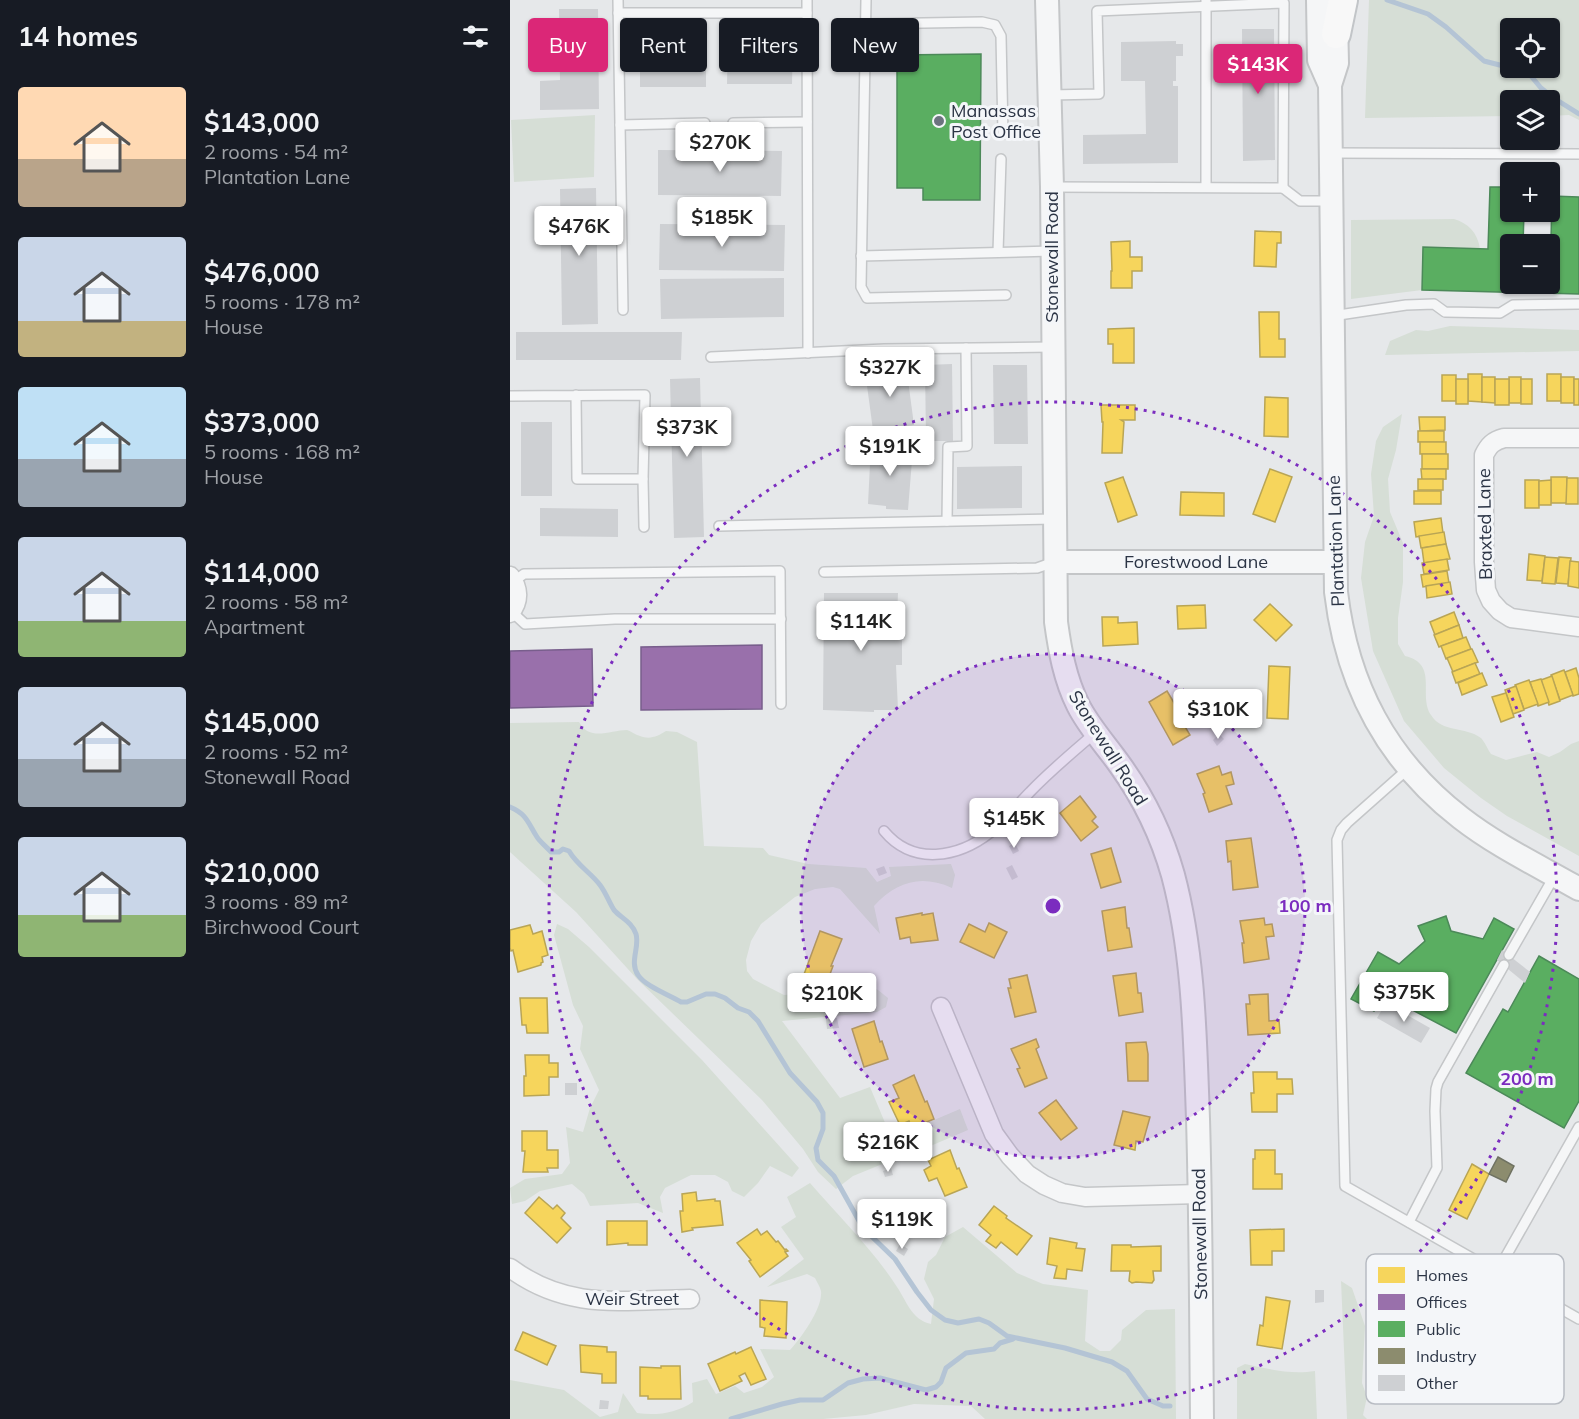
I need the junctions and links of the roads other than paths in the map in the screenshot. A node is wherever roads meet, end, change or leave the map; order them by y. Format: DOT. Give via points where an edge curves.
graph roads {
  1 [pos="618,0"];
  2 [pos="807,0"];
  3 [pos="866,0"];
  4 [pos="1047,0"];
  5 [pos="1318,0"];
  6 [pos="1335,0"];
  7 [pos="1343,0"];
  8 [pos="1206,3"];
  9 [pos="618,13"];
  10 [pos="807,13"];
  11 [pos="866,18"];
  12 [pos="919,23"];
  13 [pos="1336,34"];
  14 [pos="865,72"];
  15 [pos="1330,85"];
  16 [pos="1050,95"];
  17 [pos="807,122"];
  18 [pos="705,123"];
  19 [pos="733,123"];
  20 [pos="620,125"];
  21 [pos="1051,132"];
  22 [pos="1330,153"];
  23 [pos="1579,154"];
  24 [pos="1001,159"];
  25 [pos="1052,187"];
  26 [pos="1206,187"];
  27 [pos="1283,188"];
  28 [pos="1331,201"];
  29 [pos="1052,251"];
  30 [pos="998,252"];
  31 [pos="861,255"];
  32 [pos="1006,295"];
  33 [pos="1579,304"];
  34 [pos="623,310"];
  35 [pos="1332,316"];
  36 [pos="1053,347"];
  37 [pos="966,348"];
  38 [pos="808,353"];
  39 [pos="711,357"];
  40 [pos="576,395"];
  41 [pos="510,396"];
  42 [pos="1579,438"];
  43 [pos="643,479"];
  44 [pos="1056,519"];
  45 [pos="947,521"];
  46 [pos="719,526"];
  47 [pos="644,527"];
  48 [pos="1056,561"];
  49 [pos="1335,562"];
  50 [pos="824,573"];
  51 [pos="512,578"];
  52 [pos="511,613"];
  53 [pos="781,619"];
  54 [pos="1579,627"];
  55 [pos="781,704"];
  56 [pos="1095,733"];
  57 [pos="1408,768"];
  58 [pos="884,831"];
  59 [pos="1555,875"];
  60 [pos="1579,889"];
  61 [pos="1509,956"];
  62 [pos="1504,965"];
  63 [pos="942,1007"];
  64 [pos="1579,1127"];
  65 [pos="1200,1194"];
  66 [pos="1409,1222"];
  67 [pos="1465,1254"];
  68 [pos="1507,1254"];
  69 [pos="510,1268"];
  70 [pos="690,1299"];
  71 [pos="1564,1310"];
  72 [pos="1579,1319"];
  73 [pos="1202,1419"];
  1 -- 9 [label="lane"];
  2 -- 10 [label="lane"];
  3 -- 11 [label="lane"];
  4 -- 16 [label="street, Stonewall Road"];
  5 -- 15 [label="street, Plantation Lane" via="1319,60"];
  6 -- 13 [label="street, Plantation Lane"];
  7 -- 13 [label="main road"];
  8 -- 16 [label="lane" via="1097,11 1099,94"];
  8 -- 26 [label="lane"];
  8 -- 27 [label="lane" via="1284,3"];
  9 -- 10 [label="lane"];
  9 -- 20 [label="lane"];
  10 -- 17 [label="lane"];
  12 -- 21 [label="lane" via="995,25 1001,36 1003,134"];
  13 -- 15 [label="street, Plantation Lane" via="1337,63"];
  14 -- 31 [label="lane"];
  15 -- 22 [label="street, Plantation Lane"];
  16 -- 21 [label="street, Stonewall Road"];
  17 -- 19 [label="lane"];
  17 -- 38 [label="lane"];
  18 -- 20 [label="lane"];
  20 -- 34 [label="lane"];
  21 -- 25 [label="street, Stonewall Road"];
  22 -- 23 [label="lane"];
  22 -- 28 [label="street, Plantation Lane"];
  24 -- 30 [label="lane"];
  25 -- 26 [label="lane"];
  25 -- 29 [label="street, Stonewall Road"];
  26 -- 27 [label="lane"];
  27 -- 28 [label="lane" via="1300,201"];
  28 -- 35 [label="street, Plantation Lane"];
  29 -- 30 [label="lane"];
  29 -- 36 [label="street, Stonewall Road"];
  30 -- 31 [label="lane"];
  31 -- 32 [label="lane" via="861,287 867,298"];
  33 -- 35 [label="lane" via="1513,305 1500,313 1445,312 1434,304 1406,305"];
  35 -- 49 [label="street, Plantation Lane"];
  36 -- 37 [label="lane"];
  36 -- 44 [label="street, Stonewall Road"];
  37 -- 38 [label="lane"];
  37 -- 45 [label="lane" via="967,446 948,447"];
  38 -- 39 [label="lane"];
  40 -- 41 [label="lane"];
  40 -- 43 [label="lane" via="577,479"];
  40 -- 43 [label="lane" via="645,394"];
  42 -- 54 [label="street, Braxted Lane" via="1504,438 1488,447 1484,456 1484,550 1486,590 1500,611 1521,621"];
  43 -- 47 [label="lane"];
  44 -- 45 [label="lane"];
  44 -- 48 [label="street, Stonewall Road"];
  45 -- 46 [label="lane"];
  48 -- 49 [label="street, Forestwood Lane"];
  48 -- 50 [label="lane" via="1037,568"];
  48 -- 56 [label="street, Stonewall Road" via="1060,651 1067,679"];
  49 -- 57 [label="street, Plantation Lane" via="1339,620 1348,656 1373,718"];
  51 -- 52 [label="street" via="518,597"];
  51 -- 53 [label="lane" via="524,574 780,572"];
  52 -- 53 [label="lane" via="525,624 615,619"];
  53 -- 55 [label="lane"];
  56 -- 58 [label="lane" via="990,834 955,852 911,852"];
  56 -- 65 [label="street, Stonewall Road" via="1141,798 1173,875 1190,971"];
  57 -- 59 [label="street, Plantation Lane" via="1461,818"];
  57 -- 66 [label="lane" via="1347,822 1337,840 1345,1186"];
  59 -- 60 [label="street, Plantation Lane"];
  59 -- 61 [label="lane"];
  62 -- 66 [label="lane" via="1436,1089 1437,1168"];
  63 -- 65 [label="street" via="994,1134 1027,1174 1062,1193 1085,1197"];
  64 -- 68 [label="lane"];
  65 -- 73 [label="street, Stonewall Road"];
  66 -- 67 [label="lane"];
  69 -- 70 [label="street, Weir Street" via="545,1289 574,1298"];
  71 -- 72 [label="lane"];
}
